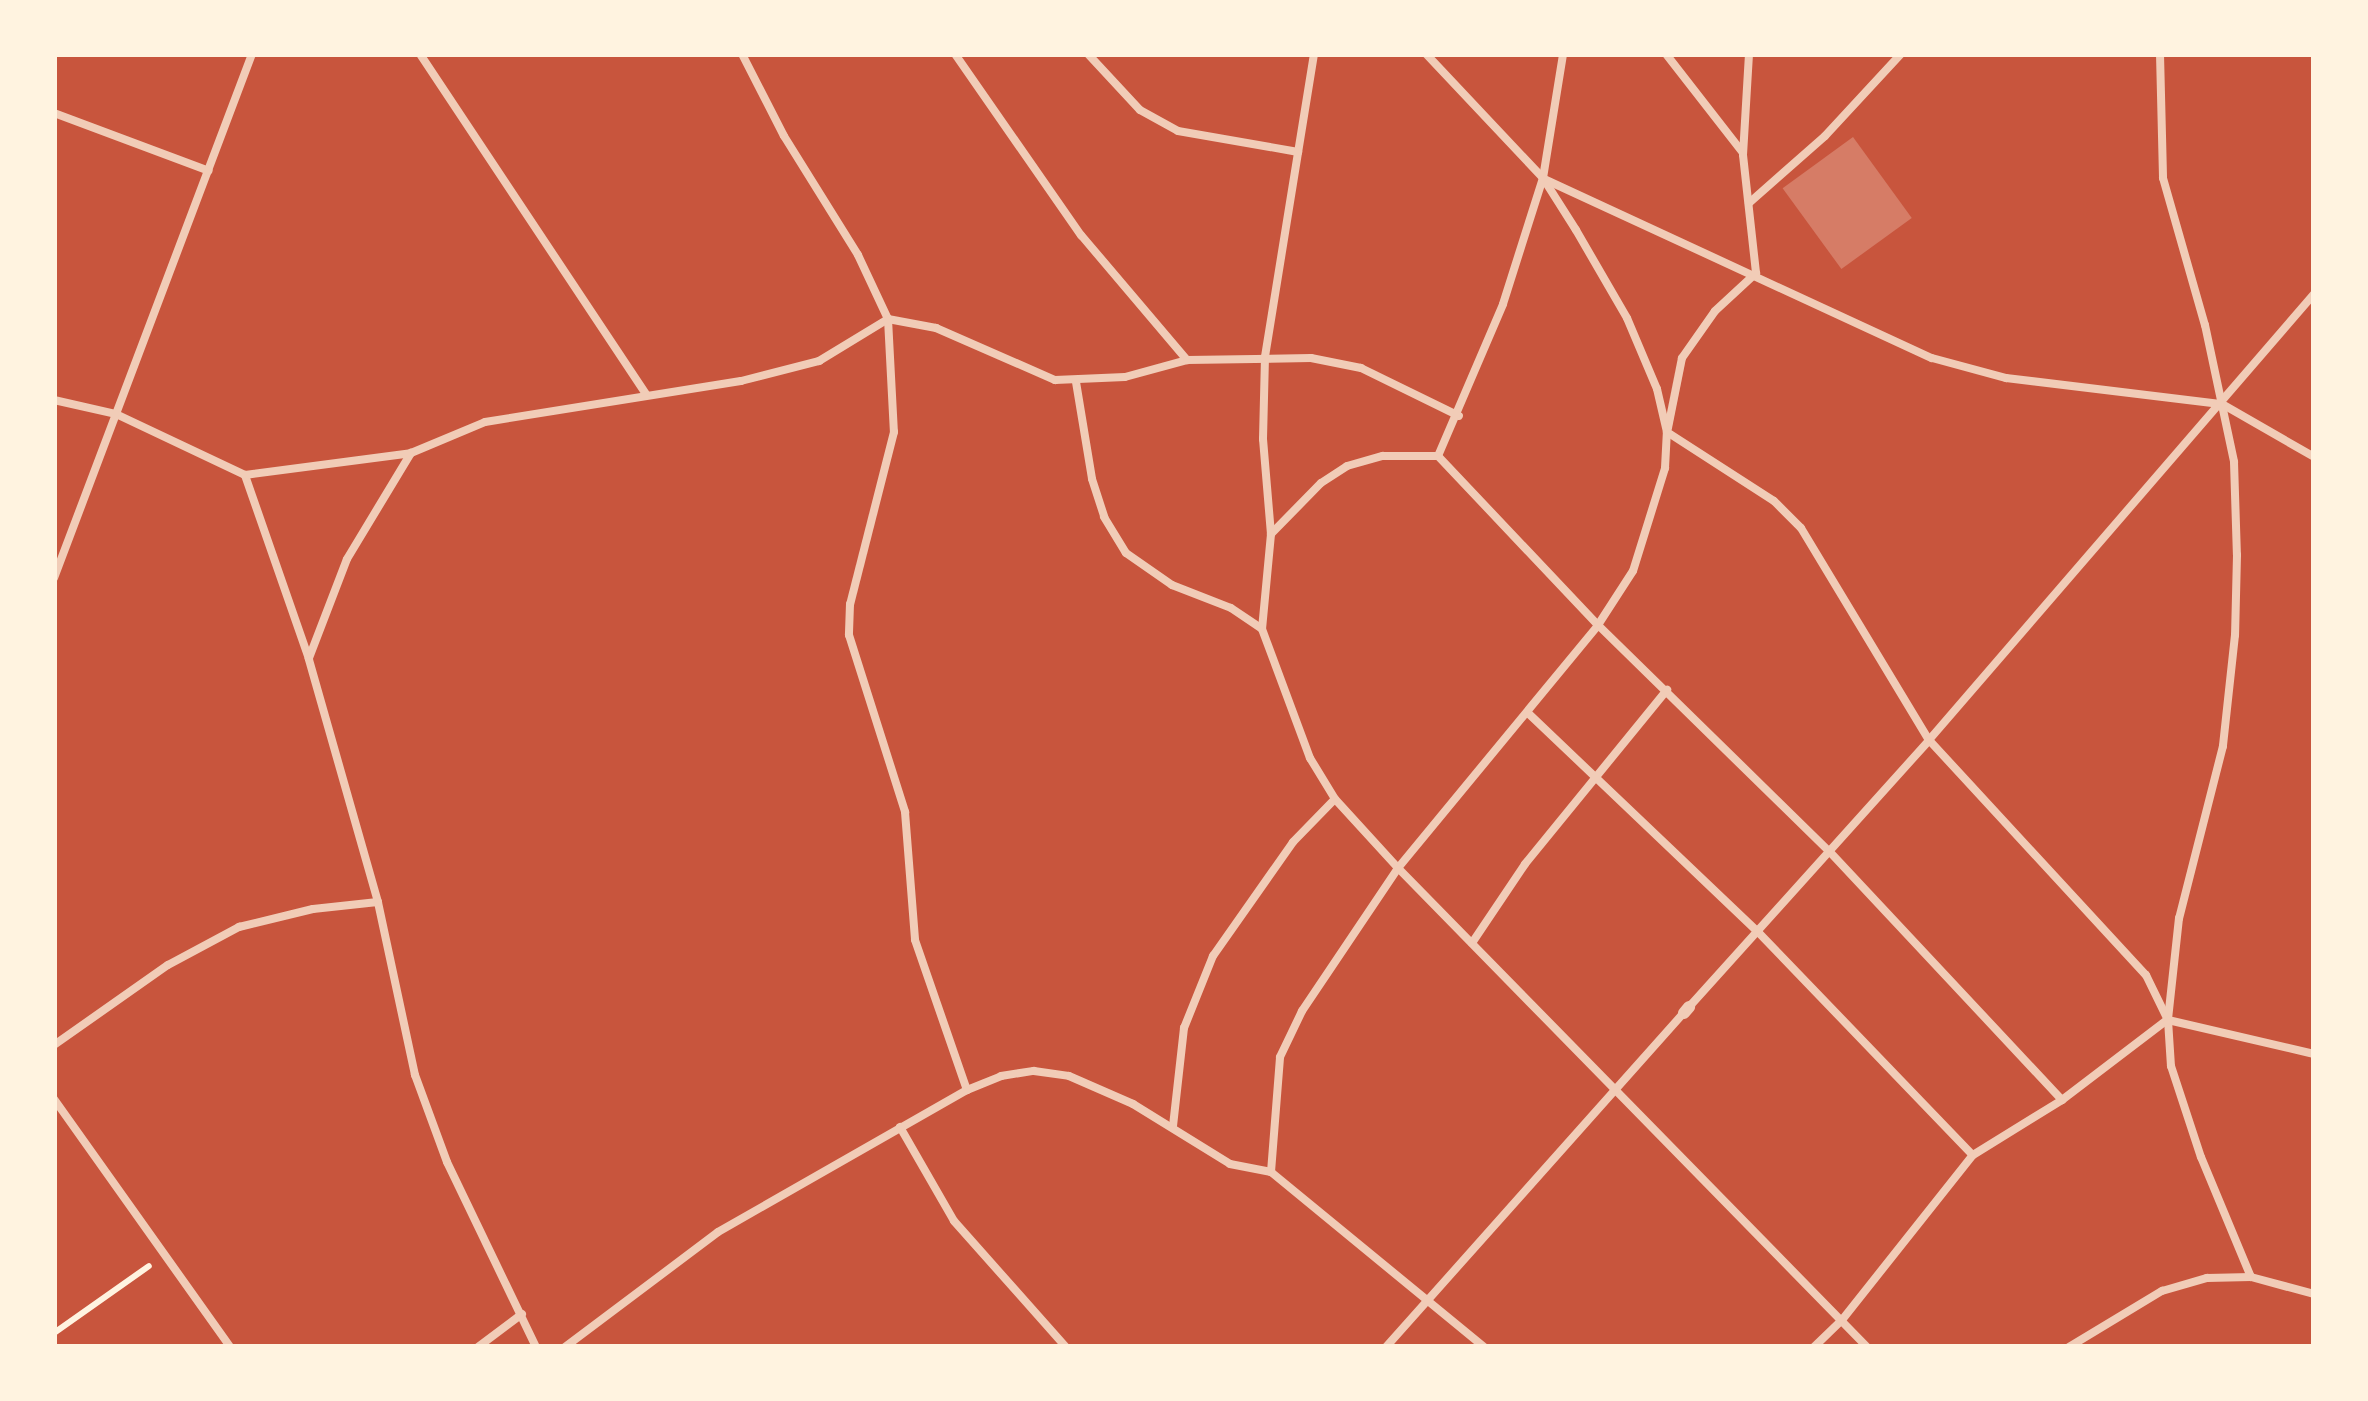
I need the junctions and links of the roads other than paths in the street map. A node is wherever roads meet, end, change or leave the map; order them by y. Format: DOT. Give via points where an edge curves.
graph roads {
  1 [pos="252,54"];
  2 [pos="420,54"];
  3 [pos="742,54"];
  4 [pos="955,54"];
  5 [pos="1088,54"];
  6 [pos="1314,54"];
  7 [pos="1426,54"];
  8 [pos="1564,54"];
  9 [pos="1666,54"];
  10 [pos="1750,54"];
  11 [pos="1901,54"];
  12 [pos="2160,54"];
  13 [pos="54,113"];
  14 [pos="1298,152"];
  15 [pos="1744,155"];
  16 [pos="208,171"];
  17 [pos="1543,178"];
  18 [pos="1748,203"];
  19 [pos="1756,273"];
  20 [pos="2314,294"];
  21 [pos="888,320"];
  22 [pos="1265,357"];
  23 [pos="1187,360"];
  24 [pos="1076,382"];
  25 [pos="646,394"];
  26 [pos="54,400"];
  27 [pos="2222,404"];
  28 [pos="116,414"];
  29 [pos="1459,416"];
  30 [pos="1667,432"];
  31 [pos="412,453"];
  32 [pos="1438,456"];
  33 [pos="2314,457"];
  34 [pos="244,475"];
  35 [pos="1271,534"];
  36 [pos="54,578"];
  37 [pos="1598,625"];
  38 [pos="1262,629"];
  39 [pos="309,659"];
  40 [pos="1667,690"];
  41 [pos="1528,713"];
  42 [pos="1929,740"];
  43 [pos="1598,779"];
  44 [pos="1335,799"];
  45 [pos="1829,851"];
  46 [pos="1398,868"];
  47 [pos="378,902"];
  48 [pos="1760,933"];
  49 [pos="1472,943"];
  50 [pos="2168,1020"];
  51 [pos="54,1045"];
  52 [pos="2314,1054"];
  53 [pos="967,1090"];
  54 [pos="1619,1090"];
  55 [pos="54,1099"];
  56 [pos="2062,1100"];
  57 [pos="1172,1126"];
  58 [pos="900,1127"];
  59 [pos="1973,1155"];
  60 [pos="1271,1172"];
  61 [pos="2251,1277"];
  62 [pos="2314,1294"];
  63 [pos="1426,1305"];
  64 [pos="522,1314"];
  65 [pos="1842,1320"];
  66 [pos="230,1347"];
  67 [pos="478,1347"];
  68 [pos="536,1347"];
  69 [pos="565,1347"];
  70 [pos="1066,1347"];
  71 [pos="1386,1347"];
  72 [pos="1484,1347"];
  73 [pos="1814,1347"];
  74 [pos="1867,1347"];
  75 [pos="2069,1347"];
  1 -- 16 [label="lane"];
  2 -- 25 [label="lane"];
  3 -- 21 [label="lane"];
  4 -- 23 [label="lane" via="1081,235"];
  5 -- 14 [label="lane" via="1140,110 1178,131"];
  6 -- 14 [label="lane"];
  7 -- 17 [label="lane"];
  8 -- 17 [label="lane"];
  9 -- 15 [label="lane"];
  10 -- 15 [label="lane"];
  11 -- 18 [label="lane"];
  12 -- 27 [label="lane" via="2163,178"];
  13 -- 16 [label="lane"];
  14 -- 22 [label="lane"];
  15 -- 18 [label="lane"];
  16 -- 28 [label="lane"];
  17 -- 19 [label="lane"];
  17 -- 29 [label="lane"];
  17 -- 30 [label="lane" via="1627,318"];
  18 -- 19 [label="lane"];
  19 -- 27 [label="lane" via="1932,358 2006,379"];
  19 -- 30 [label="lane" via="1682,358"];
  20 -- 27 [label="lane"];
  21 -- 24 [label="lane" via="936,328"];
  21 -- 25 [label="lane" via="820,361"];
  21 -- 53 [label="lane" via="894,432 848,635 905,812 915,940"];
  22 -- 23 [label="lane"];
  22 -- 29 [label="lane" via="1361,368"];
  22 -- 35 [label="lane"];
  23 -- 24 [label="lane"];
  24 -- 38 [label="lane" via="1092,479 1126,553"];
  25 -- 31 [label="lane" via="484,422"];
  26 -- 28 [label="lane"];
  27 -- 33 [label="lane"];
  27 -- 42 [label="lane"];
  27 -- 50 [label="lane" via="2234,462 2236,635 2223,746 2179,918"];
  28 -- 34 [label="lane"];
  28 -- 36 [label="lane"];
  29 -- 32 [label="lane"];
  30 -- 37 [label="lane" via="1652,523 1633,572"];
  30 -- 42 [label="lane" via="1801,527"];
  31 -- 34 [label="lane"];
  31 -- 39 [label="lane" via="347,559"];
  32 -- 35 [label="lane" via="1347,466"];
  32 -- 37 [label="lane"];
  34 -- 39 [label="lane"];
  35 -- 38 [label="lane"];
  37 -- 40 [label="lane"];
  37 -- 41 [label="lane"];
  38 -- 44 [label="lane" via="1310,758"];
  39 -- 47 [label="lane"];
  40 -- 43 [label="lane"];
  40 -- 45 [label="lane"];
  41 -- 43 [label="lane"];
  41 -- 46 [label="lane"];
  42 -- 45 [label="lane"];
  42 -- 50 [label="lane" via="2146,975"];
  43 -- 48 [label="lane"];
  43 -- 49 [label="lane" via="1525,864"];
  44 -- 46 [label="lane"];
  44 -- 57 [label="lane" via="1293,842 1213,956 1184,1028"];
  45 -- 48 [label="lane"];
  45 -- 56 [label="lane"];
  46 -- 49 [label="lane"];
  46 -- 60 [label="lane" via="1280,1057"];
  47 -- 51 [label="lane" via="239,927 168,965"];
  47 -- 64 [label="lane" via="416,1075 448,1162"];
  48 -- 54 [label="lane"];
  48 -- 59 [label="lane"];
  49 -- 54 [label="lane"];
  50 -- 52 [label="lane"];
  50 -- 56 [label="lane"];
  50 -- 61 [label="lane" via="2171,1066"];
  53 -- 57 [label="lane" via="1034,1071 1069,1076"];
  53 -- 58 [label="lane"];
  54 -- 63 [label="lane"];
  54 -- 65 [label="lane"];
  55 -- 66 [label="lane"];
  56 -- 59 [label="lane"];
  57 -- 60 [label="lane" via="1230,1164"];
  58 -- 69 [label="lane" via="718,1232"];
  58 -- 70 [label="lane" via="954,1221"];
  59 -- 65 [label="lane"];
  60 -- 63 [label="lane"];
  61 -- 62 [label="lane"];
  61 -- 75 [label="lane" via="2162,1291"];
  63 -- 71 [label="lane"];
  63 -- 72 [label="lane"];
  64 -- 67 [label="lane"];
  64 -- 68 [label="lane"];
  65 -- 73 [label="lane"];
  65 -- 74 [label="lane"];
}
